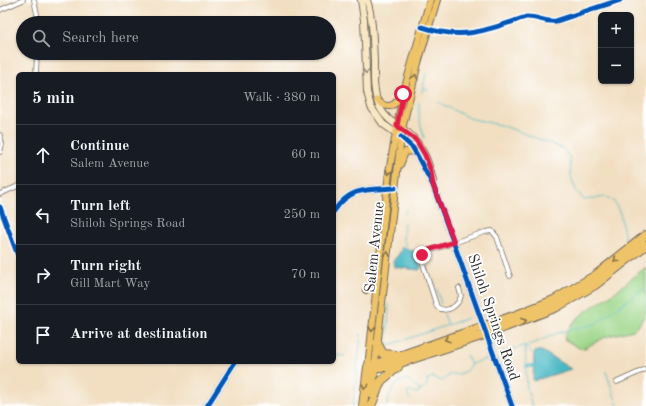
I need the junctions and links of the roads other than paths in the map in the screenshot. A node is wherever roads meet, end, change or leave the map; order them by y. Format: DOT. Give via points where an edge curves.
graph roads {
  1 [pos="24,0"];
  2 [pos="34,0"];
  3 [pos="361,0"];
  4 [pos="367,0"];
  5 [pos="430,0"];
  6 [pos="437,0"];
  7 [pos="620,0"];
  8 [pos="0,10"];
  9 [pos="37,16"];
  10 [pos="425,28"];
  11 [pos="37,60"];
  12 [pos="36,72"];
  13 [pos="405,86"];
  14 [pos="377,100"];
  15 [pos="400,127"];
  16 [pos="395,133"];
  17 [pos="0,135"];
  18 [pos="401,137"];
  19 [pos="0,152"];
  20 [pos="417,154"];
  21 [pos="396,173"];
  22 [pos="433,185"];
  23 [pos="16,187"];
  24 [pos="394,188"];
  25 [pos="387,189"];
  26 [pos="0,194"];
  27 [pos="0,207"];
  28 [pos="336,209"];
  29 [pos="646,235"];
  30 [pos="454,242"];
  31 [pos="646,245"];
  32 [pos="16,251"];
  33 [pos="378,273"];
  34 [pos="510,276"];
  35 [pos="459,288"];
  36 [pos="366,290"];
  37 [pos="485,330"];
  38 [pos="377,343"];
  39 [pos="406,357"];
  40 [pos="234,364"];
  41 [pos="372,366"];
  42 [pos="646,369"];
  43 [pos="616,382"];
  44 [pos="207,406"];
  45 [pos="363,406"];
  46 [pos="370,406"];
  47 [pos="512,406"];
  1 -- 8 [label="street"];
  2 -- 9 [label="street"];
  3 -- 16 [label="street, Shiloh Springs Road, one-way" via="369,101 378,119"];
  4 -- 14 [label="street, Shiloh Springs Road" via="372,22 374,85"];
  5 -- 10 [label="main road, Salem Avenue"];
  6 -- 10 [label="main road, Salem Avenue"];
  7 -- 10 [label="street" via="556,21 526,17 469,34"];
  10 -- 13 [label="main road, Salem Avenue"];
  15 -- 10 [label="main road, Salem Avenue, one-way"];
  11 -- 12 [label="street"];
  13 -- 14 [label="main road" via="400,98 393,105 384,106"];
  13 -- 15 [label="main road, Salem Avenue"];
  14 -- 15 [label="street, Shiloh Springs Road" via="383,113"];
  15 -- 16 [label="main road, Salem Avenue"];
  15 -- 18 [label="main road, Salem Avenue"];
  15 -- 22 [label="street, Shiloh Springs Road" via="416,140 425,155"];
  16 -- 18 [label="street, Shiloh Springs Road"];
  16 -- 25 [label="main road, Salem Avenue, one-way"];
  17 -- 19 [label="street"];
  18 -- 20 [label="street, Shiloh Springs Road"];
  18 -- 21 [label="main road, Salem Avenue"];
  20 -- 21 [label="main road" via="412,151 405,152"];
  20 -- 22 [label="street, Shiloh Springs Road"];
  21 -- 24 [label="main road, Salem Avenue"];
  22 -- 30 [label="street, Shiloh Springs Road"];
  23 -- 26 [label="street"];
  24 -- 25 [label="street"];
  38 -- 24 [label="main road, Salem Avenue, one-way"];
  25 -- 28 [label="street" via="356,192 346,197"];
  25 -- 33 [label="main road, Salem Avenue"];
  27 -- 32 [label="street"];
  29 -- 37 [label="highway, one-way" via="596,275 566,294"];
  30 -- 34 [label="street" via="484,232 494,232"];
  30 -- 35 [label="street" via="425,252 422,260 438,309 448,309 458,304 461,296"];
  30 -- 37 [label="street, Shiloh Springs Road"];
  37 -- 31 [label="highway, one-way" via="536,317 570,301 601,281"];
  33 -- 36 [label="main road"];
  33 -- 41 [label="main road, Salem Avenue, one-way"];
  37 -- 39 [label="highway"];
  37 -- 47 [label="street, Shiloh Springs Road"];
  38 -- 39 [label="highway" via="383,354"];
  38 -- 41 [label="main road, Salem Avenue"];
  39 -- 41 [label="highway"];
  39 -- 46 [label="highway" via="380,381"];
  40 -- 44 [label="street"];
  41 -- 45 [label="highway, Salem Avenue, one-way"];
  41 -- 46 [label="highway, Salem Avenue"];
  42 -- 43 [label="street"];
}
